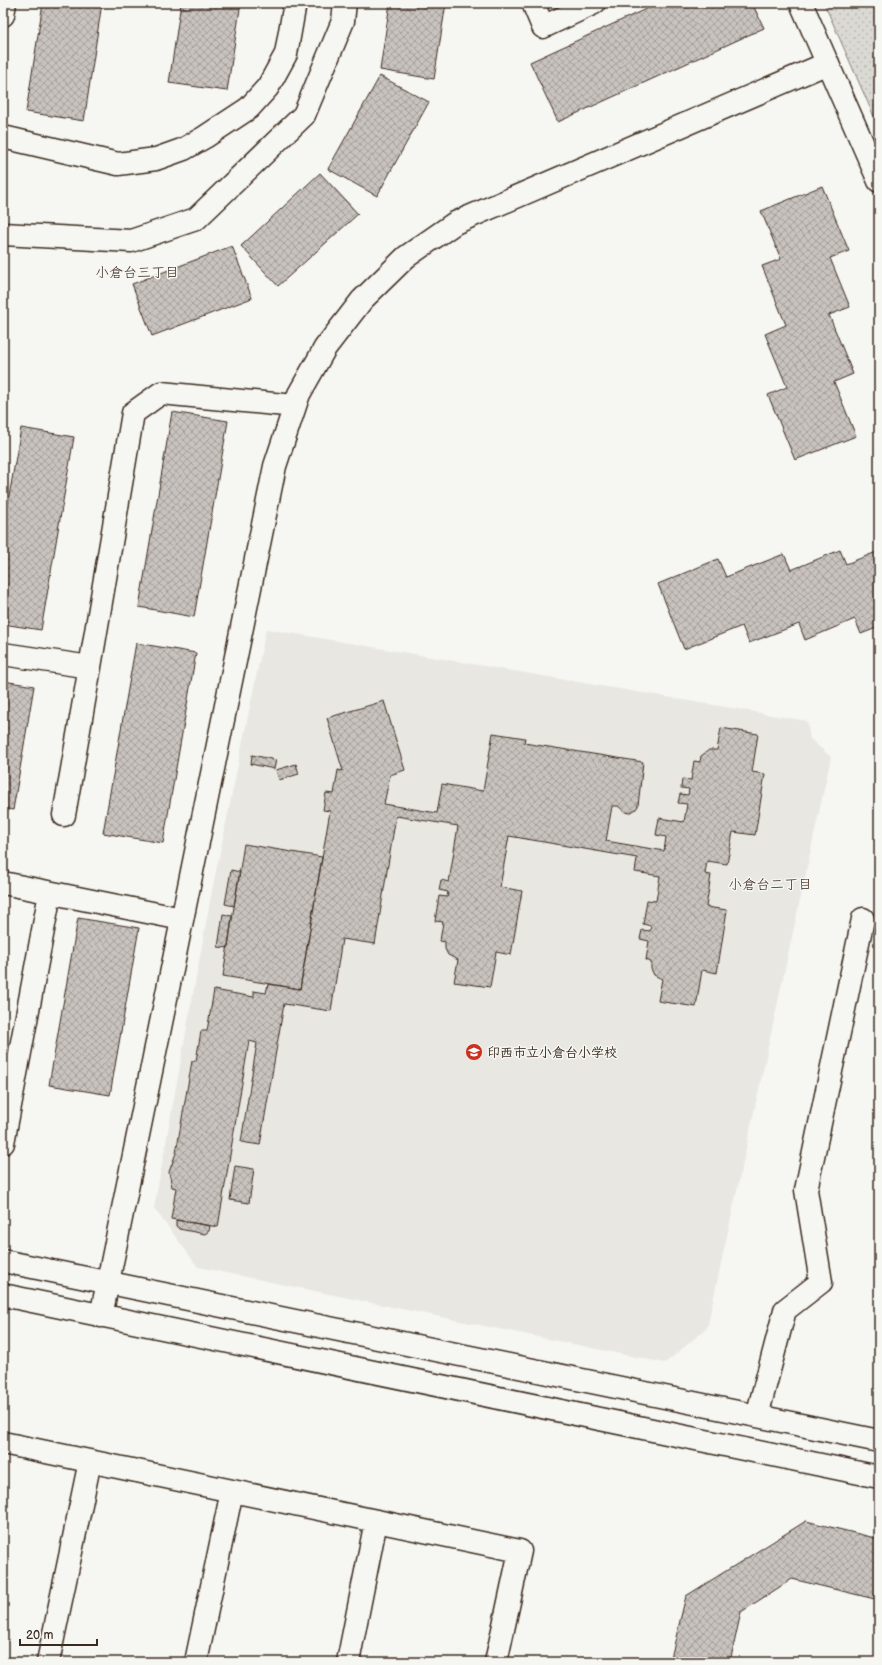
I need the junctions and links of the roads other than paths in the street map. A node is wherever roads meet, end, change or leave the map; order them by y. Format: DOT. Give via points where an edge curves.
graph roads {
  1 [pos="5,3"];
  2 [pos="295,3"];
  3 [pos="345,3"];
  4 [pos="533,3"];
  5 [pos="593,3"];
  6 [pos="801,3"];
  7 [pos="3,15"];
  8 [pos="828,63"];
  9 [pos="3,137"];
  10 [pos="879,181"];
  11 [pos="3,234"];
  12 [pos="295,406"];
  13 [pos="3,654"];
  14 [pos="90,667"];
  15 [pos="64,815"];
  16 [pos="3,883"];
  17 [pos="50,892"];
  18 [pos="863,919"];
  19 [pos="182,920"];
  20 [pos="3,1143"];
  21 [pos="3,1261"];
  22 [pos="108,1282"];
  23 [pos="3,1295"];
  24 [pos="101,1316"];
  25 [pos="757,1416"];
  26 [pos="879,1441"];
  27 [pos="3,1443"];
  28 [pos="90,1461"];
  29 [pos="879,1477"];
  30 [pos="232,1491"];
  31 [pos="376,1521"];
  32 [pos="48,1662"];
  33 [pos="196,1662"];
  34 [pos="348,1662"];
  35 [pos="496,1662"];
  1 -- 7 [label="street"];
  2 -- 9 [label="street" via="286,54 268,87 249,108 184,149 156,159 118,164"];
  3 -- 11 [label="street" via="343,21 304,115 196,219 131,241"];
  4 -- 5 [label="street" via="543,27"];
  6 -- 8 [label="street"];
  8 -- 10 [label="street"];
  8 -- 12 [label="street" via="455,223 406,257 362,300 324,348"];
  12 -- 14 [label="street" via="161,393 133,414"];
  12 -- 19 [label="street" via="275,466"];
  13 -- 14 [label="street"];
  14 -- 15 [label="street"];
  16 -- 17 [label="street"];
  17 -- 19 [label="street"];
  17 -- 20 [label="street"];
  18 -- 25 [label="street" via="806,1190 821,1282 785,1310"];
  19 -- 22 [label="street"];
  21 -- 22 [label="street"];
  22 -- 24 [label="street"];
  22 -- 25 [label="street"];
  23 -- 24 [label="street"];
  24 -- 29 [label="street"];
  25 -- 26 [label="street"];
  27 -- 28 [label="street"];
  28 -- 30 [label="street"];
  28 -- 32 [label="street"];
  30 -- 31 [label="street"];
  30 -- 33 [label="street"];
  31 -- 34 [label="street"];
  31 -- 35 [label="street" via="520,1551"];
}
